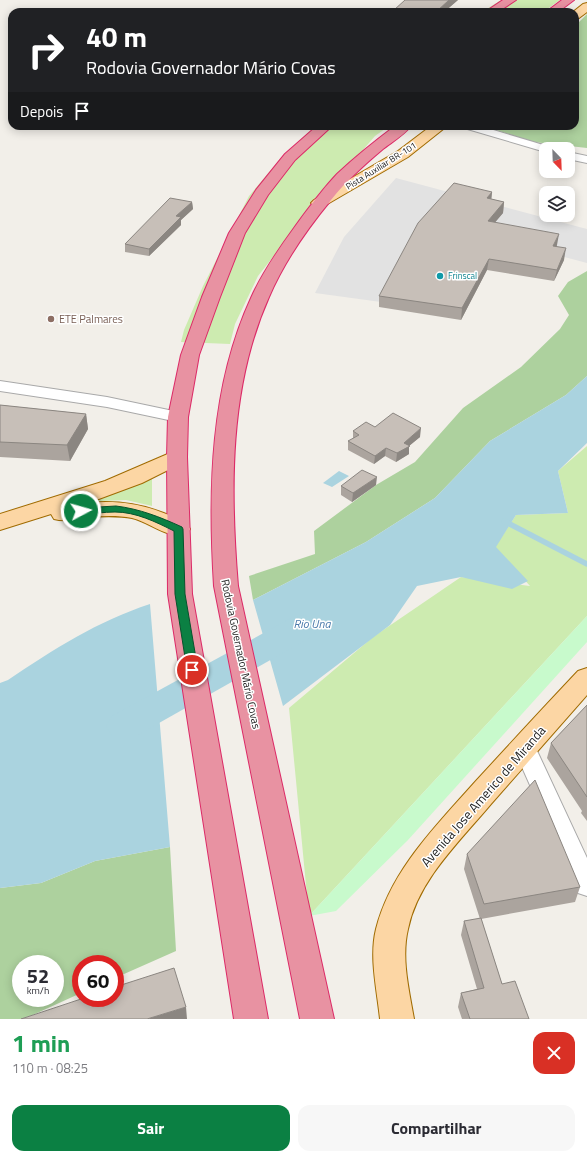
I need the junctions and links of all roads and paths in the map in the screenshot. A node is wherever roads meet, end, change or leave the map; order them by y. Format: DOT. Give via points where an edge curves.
graph roads {
  1 [pos="511,0"];
  2 [pos="569,0"];
  3 [pos="587,6"];
  4 [pos="497,8"];
  5 [pos="557,8"];
  6 [pos="579,13"];
  7 [pos="320,130"];
  8 [pos="399,130"];
  9 [pos="435,130"];
  10 [pos="482,130"];
  11 [pos="539,147"];
  12 [pos="575,157"];
  13 [pos="587,160"];
  14 [pos="319,204"];
  15 [pos="0,386"];
  16 [pos="178,417"];
  17 [pos="177,457"];
  18 [pos="0,523"];
  19 [pos="179,529"];
  20 [pos="587,678"];
  21 [pos="524,747"];
  22 [pos="587,885"];
  23 [pos="315,1005"];
  24 [pos="250,1012"];
  25 [pos="397,1019"];
  1 -- 4 [label="highway"];
  2 -- 5 [label="highway"];
  3 -- 6 [label="main road"];
  7 -- 16 [label="highway" via="290,157 261,193 237,233 190,355"];
  8 -- 14 [label="highway, Rodovia Governador Mário Covas" via="356,165"];
  9 -- 14 [label="main road, Pista Auxiliar BR-101" via="403,154"];
  10 -- 11 [label="street"];
  12 -- 13 [label="street"];
  14 -- 23 [label="highway, Rodovia Governador Mário Covas" via="292,241 261,296 247,335 232,388 226,433 222,546 226,586"];
  15 -- 16 [label="street" via="107,402"];
  16 -- 17 [label="highway"];
  17 -- 18 [label="main road" via="120,484"];
  17 -- 19 [label="highway"];
  18 -- 19 [label="main road" via="116,509 134,511"];
  19 -- 24 [label="highway" via="180,594"];
  20 -- 21 [label="main road, Avenida Jose Americo de Miranda"];
  21 -- 22 [label="street"];
  21 -- 25 [label="main road, Avenida Jose Americo de Miranda" via="425,860 402,897 391,930 390,953"];
}
